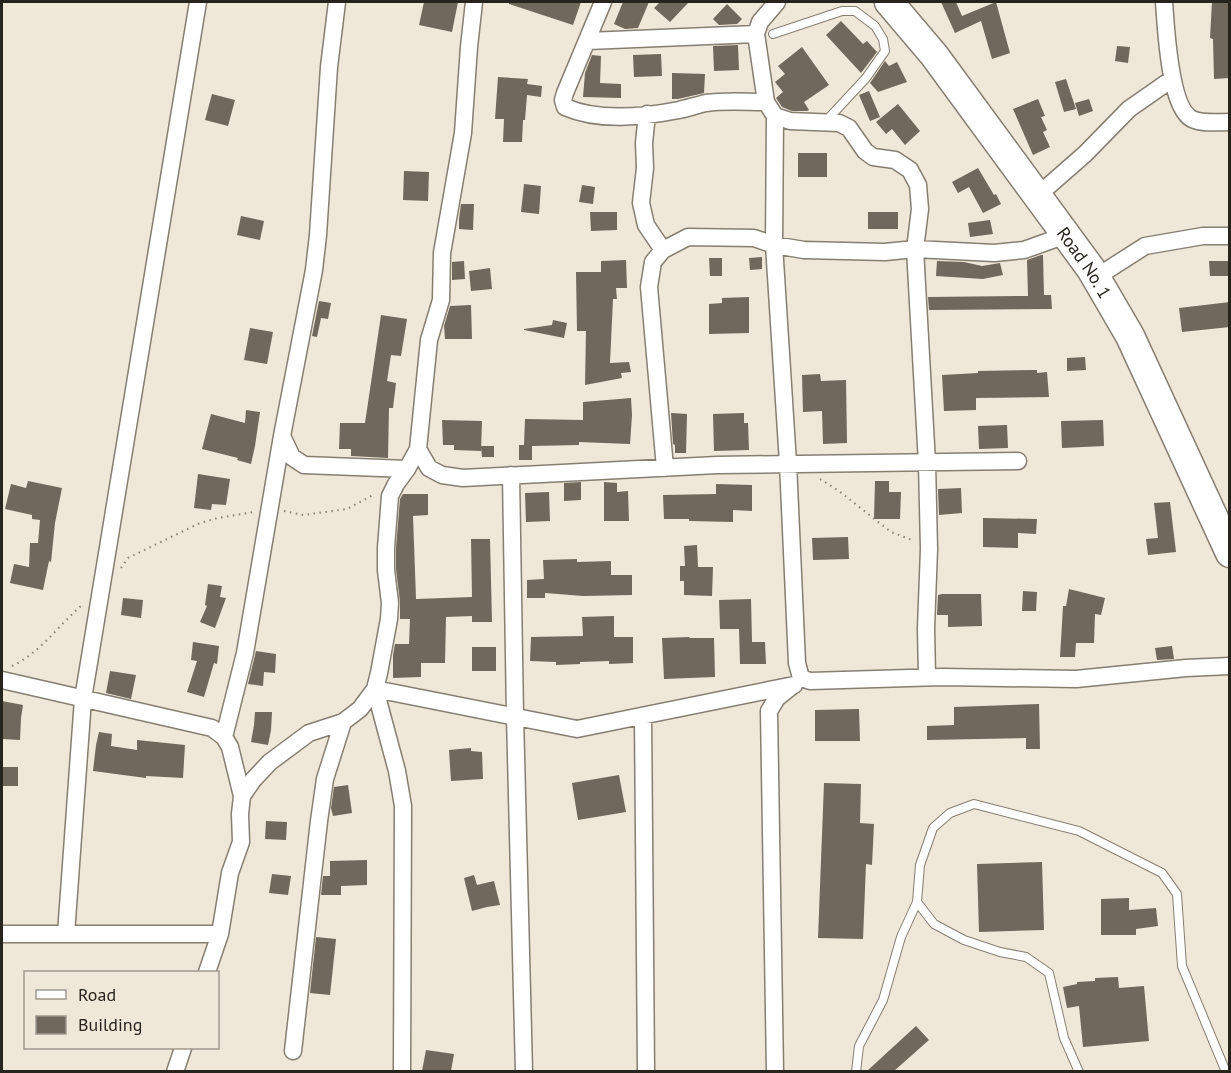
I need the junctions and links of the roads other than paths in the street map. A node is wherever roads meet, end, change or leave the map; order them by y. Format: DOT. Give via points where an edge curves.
graph roads {
  1 [pos="198,2"];
  2 [pos="337,2"];
  3 [pos="474,2"];
  4 [pos="603,2"];
  5 [pos="777,2"];
  6 [pos="892,2"];
  7 [pos="1164,2"];
  8 [pos="764,34"];
  9 [pos="588,41"];
  10 [pos="1172,79"];
  11 [pos="766,102"];
  12 [pos="646,114"];
  13 [pos="775,116"];
  14 [pos="826,121"];
  15 [pos="1230,122"];
  16 [pos="1037,196"];
  17 [pos="1066,235"];
  18 [pos="1230,236"];
  19 [pos="774,245"];
  20 [pos="915,249"];
  21 [pos="663,250"];
  22 [pos="1095,278"];
  23 [pos="282,436"];
  24 [pos="418,449"];
  25 [pos="1017,461"];
  26 [pos="788,463"];
  27 [pos="927,463"];
  28 [pos="665,468"];
  29 [pos="407,470"];
  30 [pos="512,475"];
  31 [pos="1230,553"];
  32 [pos="1230,666"];
  33 [pos="927,677"];
  34 [pos="2,680"];
  35 [pos="797,681"];
  36 [pos="375,688"];
  37 [pos="83,699"];
  38 [pos="643,716"];
  39 [pos="515,717"];
  40 [pos="343,722"];
  41 [pos="224,737"];
  42 [pos="242,796"];
  43 [pos="917,902"];
  44 [pos="2,934"];
  45 [pos="66,934"];
  46 [pos="220,934"];
  47 [pos="207,971"];
  48 [pos="182,1049"];
  49 [pos="293,1051"];
  50 [pos="175,1071"];
  51 [pos="402,1071"];
  52 [pos="524,1071"];
  53 [pos="646,1071"];
  54 [pos="775,1071"];
  55 [pos="856,1071"];
  56 [pos="1079,1071"];
  57 [pos="1226,1071"];
  1 -- 37 [label="street"];
  2 -- 23 [label="street" via="314,270"];
  3 -- 24 [label="street" via="462,133 442,253 441,300 429,340"];
  4 -- 9 [label="street"];
  5 -- 8 [label="street" via="760,22"];
  6 -- 16 [label="highway, Road No. 1"];
  7 -- 10 [label="street"];
  8 -- 9 [label="street"];
  8 -- 11 [label="street"];
  8 -- 14 [label="lane" via="842,11 855,11 875,26 885,51"];
  9 -- 12 [label="street" via="565,93 565,107 592,116"];
  10 -- 15 [label="street" via="1182,108 1191,119"];
  10 -- 16 [label="street" via="1129,109"];
  11 -- 12 [label="street" via="706,103"];
  11 -- 13 [label="street"];
  12 -- 21 [label="street" via="640,203 646,225"];
  13 -- 14 [label="street" via="790,121"];
  13 -- 19 [label="street"];
  14 -- 20 [label="street" via="849,128 873,157 895,160 910,170 918,185 920,210"];
  16 -- 17 [label="highway, Road No. 1"];
  17 -- 20 [label="street" via="1024,250 994,253"];
  17 -- 22 [label="highway, Road No. 1"];
  18 -- 22 [label="street" via="1203,236 1145,246"];
  19 -- 20 [label="street" via="841,252"];
  19 -- 21 [label="street" via="754,238 688,237"];
  19 -- 26 [label="street"];
  20 -- 27 [label="street"];
  21 -- 28 [label="street" via="653,262 649,287"];
  22 -- 31 [label="highway, Road No. 1" via="1130,336"];
  23 -- 29 [label="street" via="292,457 304,465"];
  23 -- 41 [label="street" via="245,653"];
  24 -- 29 [label="street"];
  24 -- 30 [label="street" via="429,468 442,475"];
  25 -- 27 [label="street"];
  26 -- 27 [label="street"];
  26 -- 28 [label="street"];
  26 -- 35 [label="street"];
  27 -- 33 [label="street"];
  28 -- 30 [label="street"];
  29 -- 36 [label="street" via="390,496 386,548 389,619"];
  30 -- 39 [label="street"];
  32 -- 33 [label="street" via="1076,679"];
  33 -- 35 [label="street"];
  34 -- 37 [label="street"];
  35 -- 38 [label="street"];
  35 -- 54 [label="street" via="777,698 769,711"];
  36 -- 39 [label="street"];
  36 -- 40 [label="street" via="360,710"];
  36 -- 51 [label="street" via="403,806"];
  37 -- 41 [label="street" via="212,728"];
  37 -- 45 [label="street"];
  38 -- 39 [label="street" via="577,729"];
  38 -- 53 [label="street"];
  39 -- 52 [label="street"];
  40 -- 42 [label="street" via="309,733 286,749"];
  40 -- 49 [label="street" via="325,779"];
  41 -- 42 [label="street"];
  42 -- 46 [label="street" via="241,842 230,873"];
  43 -- 55 [label="lane" via="901,937 883,1000 859,1046"];
  43 -- 56 [label="lane" via="934,924 964,940 1026,957 1049,973 1064,1038"];
  43 -- 57 [label="lane" via="920,865 933,828 950,813 974,804 1079,831 1162,873 1177,894 1182,966"];
  44 -- 45 [label="street"];
  45 -- 46 [label="street"];
  46 -- 47 [label="street"];
  48 -- 50 [label="street"];
}
